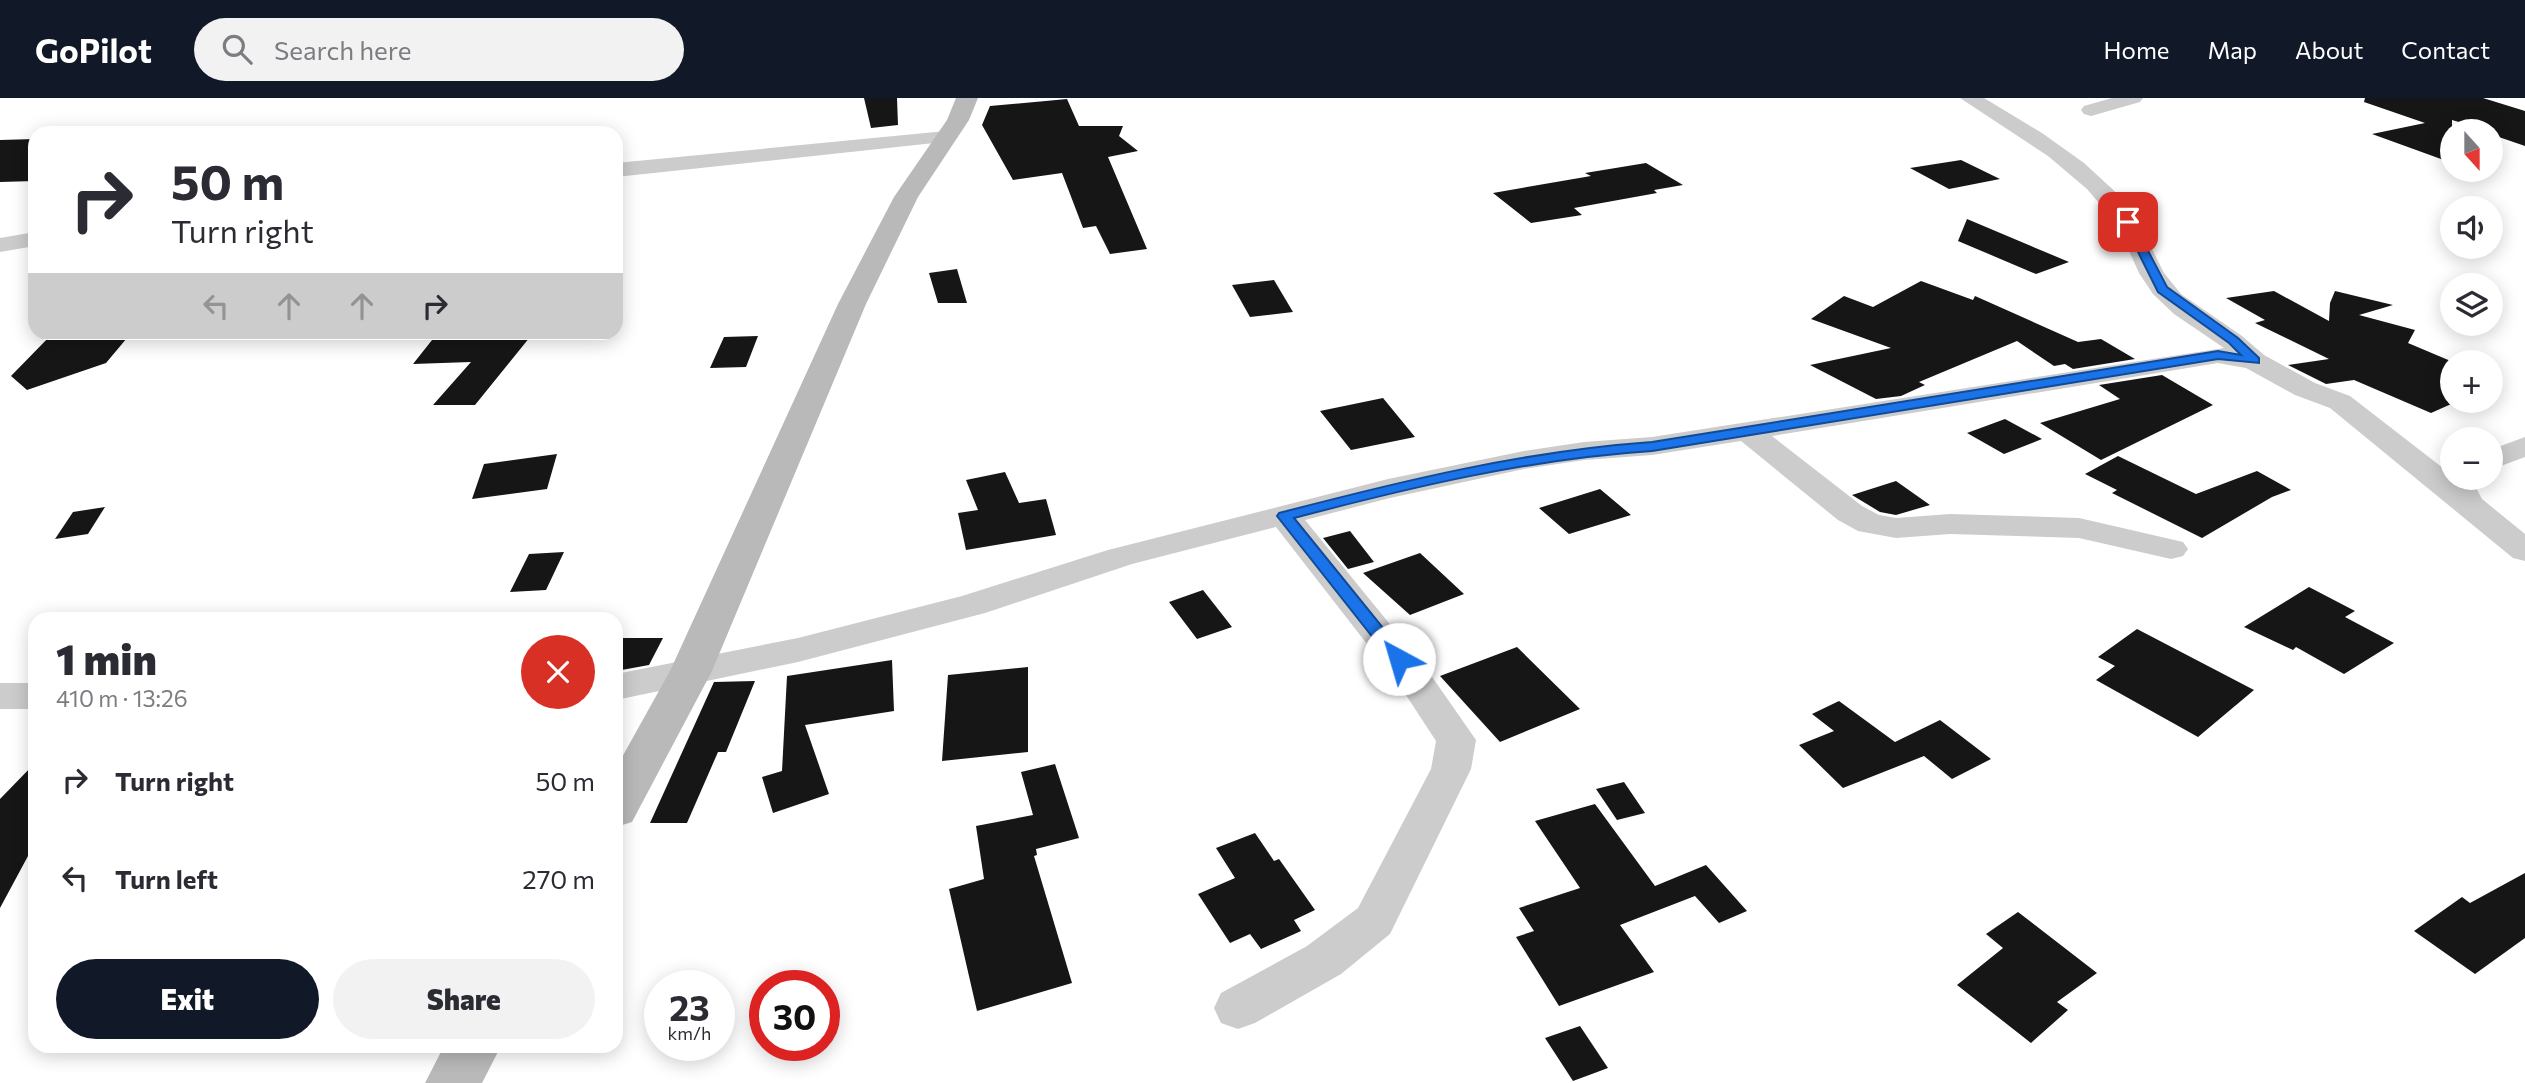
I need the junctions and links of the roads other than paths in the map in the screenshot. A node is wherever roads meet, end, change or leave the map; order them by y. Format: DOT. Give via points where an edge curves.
graph roads {
  1 [pos="967,98"];
  2 [pos="1970,98"];
  3 [pos="2133,98"];
  4 [pos="2091,110"];
  5 [pos="946,137"];
  6 [pos="623,169"];
  7 [pos="28,240"];
  8 [pos="0,245"];
  9 [pos="2254,361"];
  10 [pos="1748,431"];
  11 [pos="2408,455"];
  12 [pos="2440,458"];
  13 [pos="2466,491"];
  14 [pos="1284,516"];
  15 [pos="2171,549"];
  16 [pos="2525,551"];
  17 [pos="691,671"];
  18 [pos="623,686"];
  19 [pos="0,696"];
  20 [pos="28,696"];
  21 [pos="623,797"];
  22 [pos="1238,1008"];
  23 [pos="470,1053"];
  24 [pos="453,1083"];
  1 -- 5 [label="main road"];
  2 -- 9 [label="street" via="2053,150 2095,185 2128,222 2162,289"];
  3 -- 4 [label="street"];
  5 -- 6 [label="street"];
  5 -- 17 [label="main road" via="906,197 852,304"];
  7 -- 8 [label="street"];
  9 -- 10 [label="street" via="2218,355 2165,362"];
  9 -- 11 [label="street" via="2340,402"];
  10 -- 14 [label="street" via="1524,460"];
  10 -- 15 [label="street" via="1870,524 1896,528 1974,524 2079,528"];
  11 -- 12 [label="street"];
  11 -- 13 [label="street"];
  13 -- 16 [label="street"];
  14 -- 17 [label="street" via="1120,557 972,605 799,650"];
  14 -- 22 [label="street" via="1415,680 1456,740 1451,769 1374,921 1324,960"];
  17 -- 18 [label="street"];
  17 -- 21 [label="main road"];
  19 -- 20 [label="street"];
  23 -- 24 [label="main road"];
}
